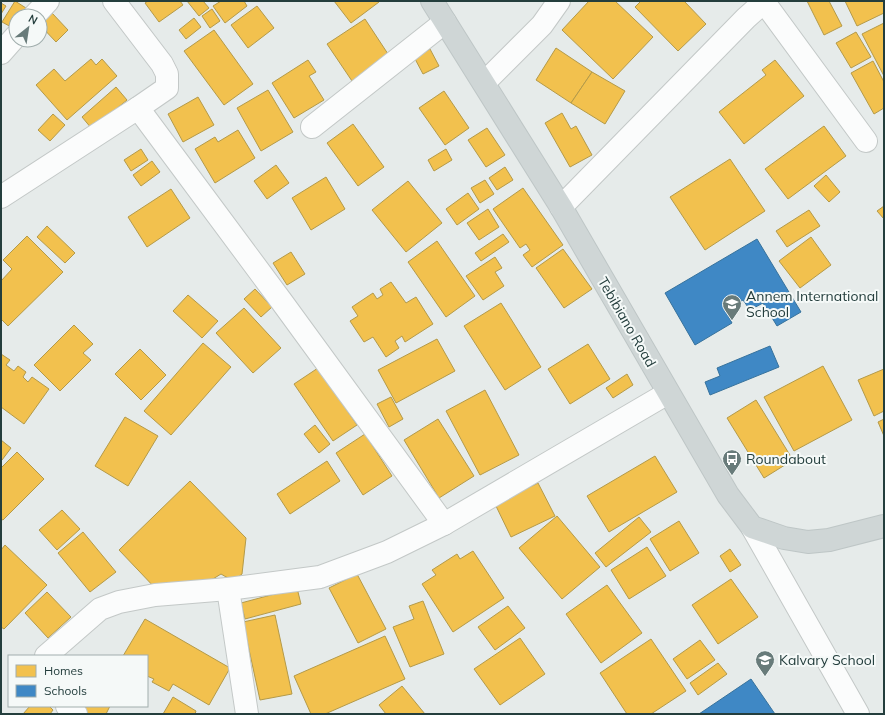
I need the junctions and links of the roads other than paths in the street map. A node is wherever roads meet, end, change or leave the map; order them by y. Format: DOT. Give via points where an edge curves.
graph roads {
  1 [pos="114,1"];
  2 [pos="432,1"];
  3 [pos="559,1"];
  4 [pos="765,1"];
  5 [pos="444,22"];
  6 [pos="8,45"];
  7 [pos="1,53"];
  8 [pos="484,83"];
  9 [pos="138,108"];
  10 [pos="312,127"];
  11 [pos="866,141"];
  12 [pos="1,197"];
  13 [pos="561,207"];
  14 [pos="668,393"];
  15 [pos="444,524"];
  16 [pos="884,526"];
  17 [pos="752,527"];
  18 [pos="228,589"];
  19 [pos="47,655"];
  20 [pos="67,707"];
  21 [pos="76,714"];
  22 [pos="247,714"];
  23 [pos="858,714"];
  1 -- 9 [label="street" via="167,74 167,88"];
  2 -- 5 [label="main road, Tebibiano Road"];
  3 -- 8 [label="street" via="542,25"];
  4 -- 11 [label="street"];
  4 -- 13 [label="street"];
  5 -- 8 [label="main road, Tebibiano Road"];
  5 -- 10 [label="street"];
  6 -- 7 [label="street"];
  8 -- 13 [label="main road, Tebibiano Road"];
  9 -- 12 [label="street"];
  9 -- 15 [label="street"];
  13 -- 14 [label="main road, Tebibiano Road"];
  14 -- 15 [label="street"];
  14 -- 17 [label="main road, Tebibiano Road" via="728,495"];
  15 -- 18 [label="street" via="386,552 320,577"];
  16 -- 17 [label="main road" via="829,540 808,542 784,538"];
  17 -- 23 [label="street"];
  18 -- 19 [label="street" via="155,595 119,602 100,609"];
  18 -- 22 [label="street"];
  20 -- 21 [label="street"];
}
